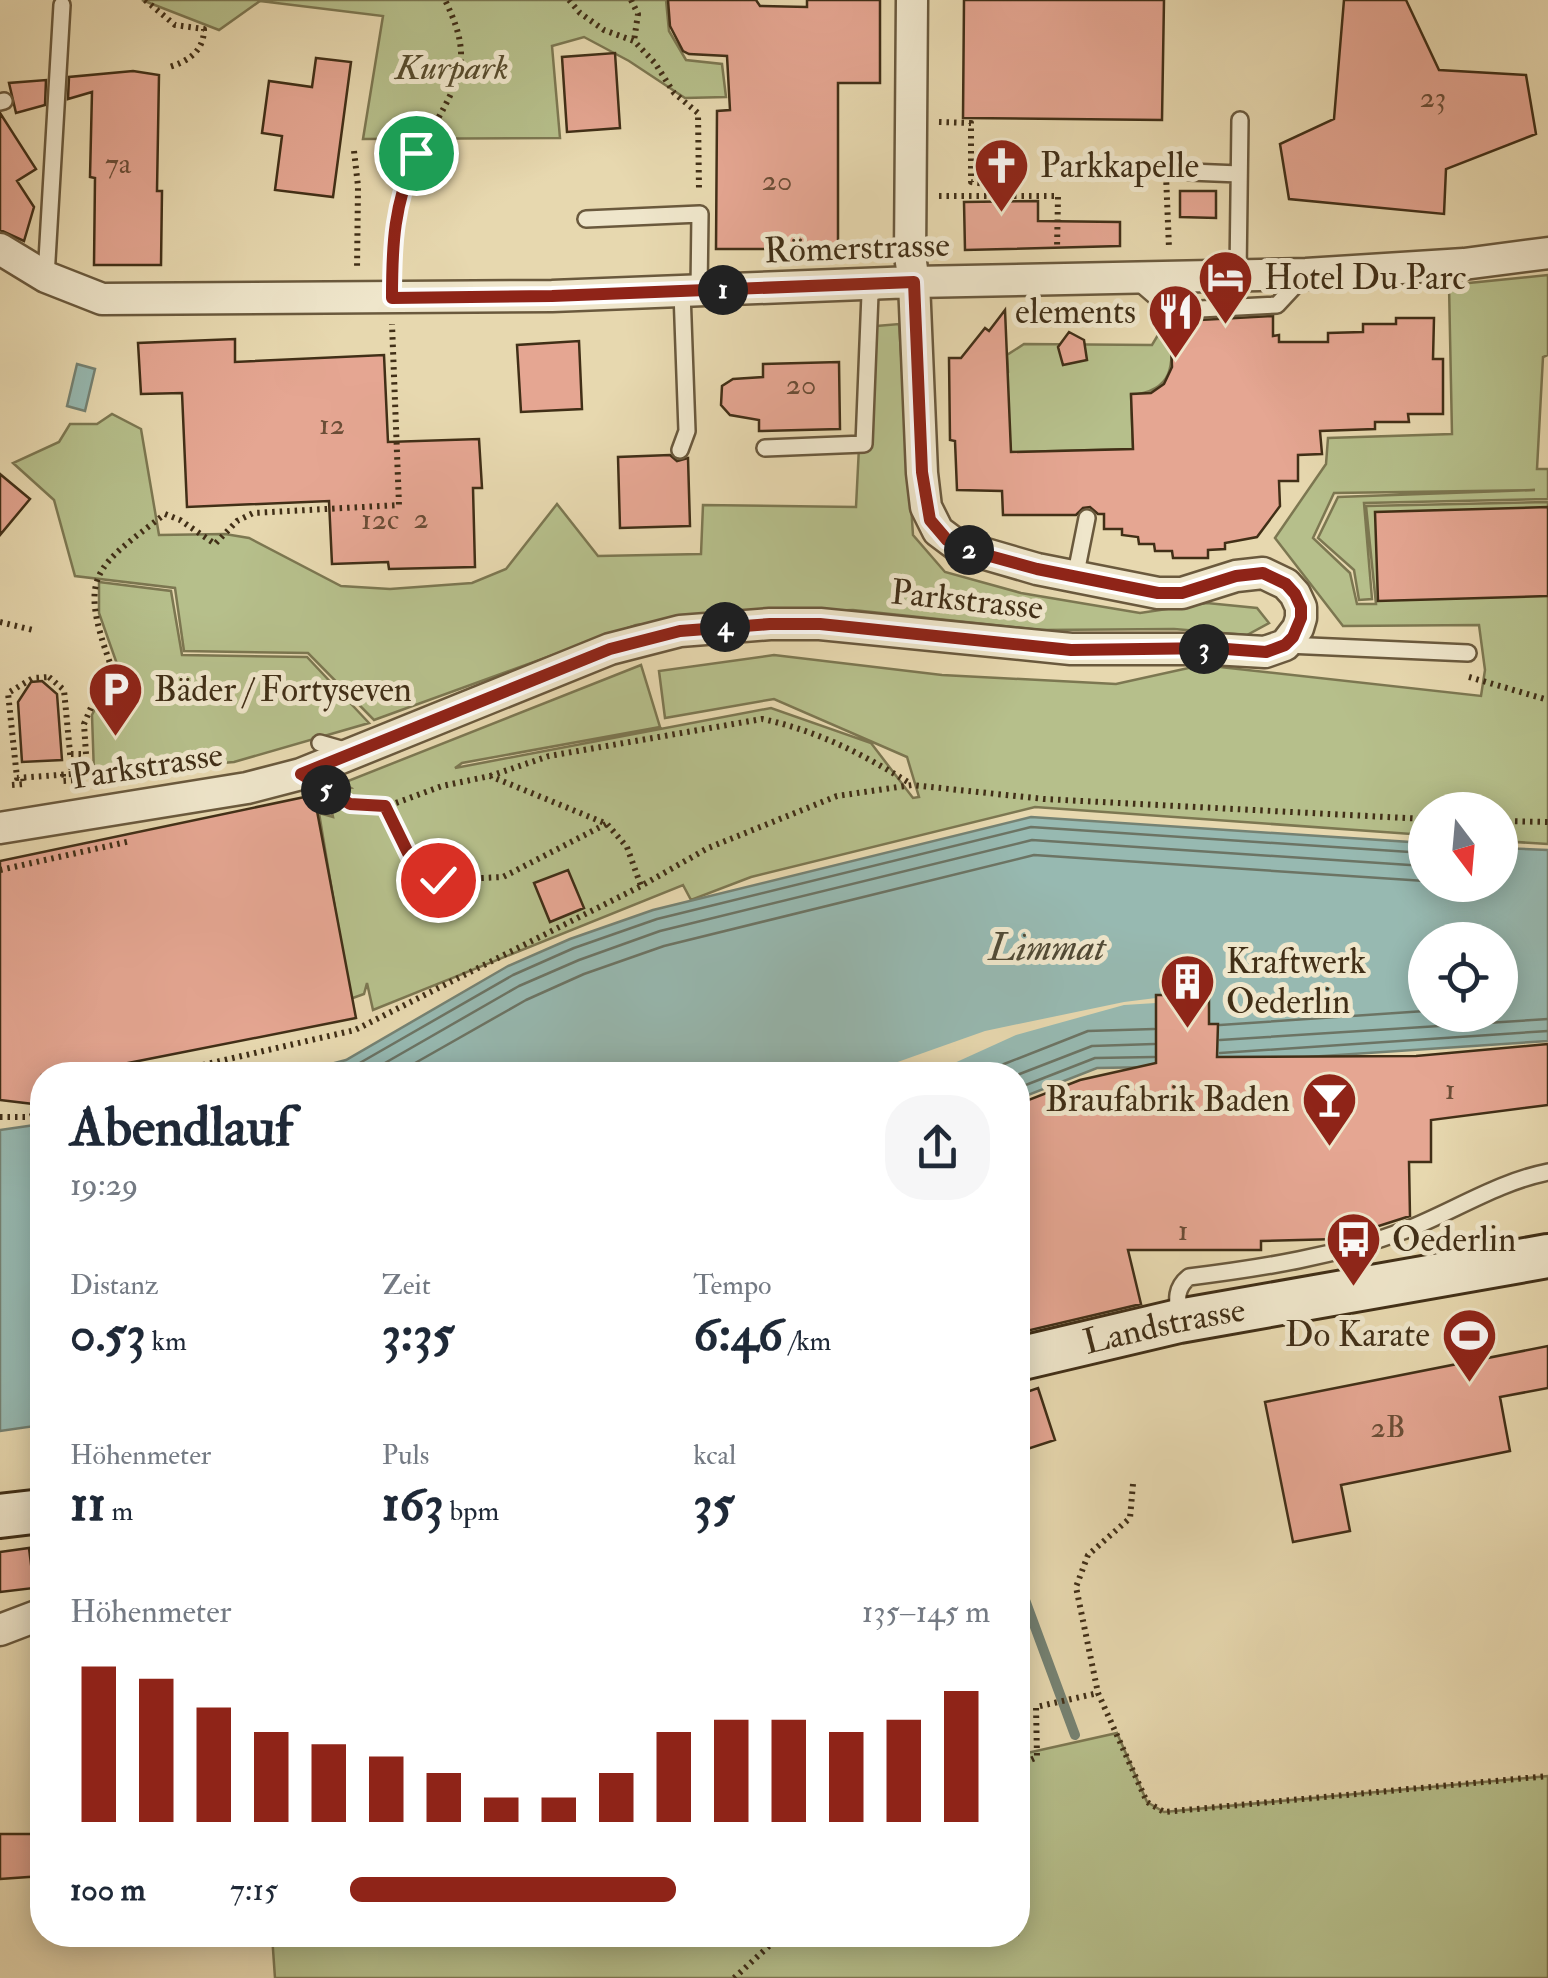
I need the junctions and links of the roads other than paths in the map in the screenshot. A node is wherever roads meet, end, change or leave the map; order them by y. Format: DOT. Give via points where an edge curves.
graph roads {
  1 [pos="912,0"];
  2 [pos="62,6"];
  3 [pos="1240,120"];
  4 [pos="1190,172"];
  5 [pos="1239,174"];
  6 [pos="586,219"];
  7 [pos="0,250"];
  8 [pos="1548,253"];
  9 [pos="1306,274"];
  10 [pos="1238,275"];
  11 [pos="46,276"];
  12 [pos="1132,276"];
  13 [pos="901,283"];
  14 [pos="690,292"];
  15 [pos="764,448"];
  16 [pos="680,450"];
  17 [pos="1087,518"];
  18 [pos="1074,578"];
  19 [pos="1285,645"];
  20 [pos="1468,654"];
  21 [pos="320,742"];
  22 [pos="357,751"];
  23 [pos="0,828"];
  24 [pos="1548,1172"];
  25 [pos="1548,1256"];
  26 [pos="1179,1320"];
  27 [pos="1030,1357"];
  28 [pos="30,1512"];
  29 [pos="0,1516"];
  30 [pos="30,1619"];
  31 [pos="0,1630"];
  1 -- 13 [label="street, Parkstrasse" via="910,256"];
  2 -- 11 [label="lane"];
  3 -- 5 [label="lane"];
  4 -- 5 [label="lane"];
  5 -- 10 [label="lane"];
  6 -- 14 [label="lane" via="700,214"];
  7 -- 11 [label="street, Römerstrasse"];
  8 -- 9 [label="street, Römerstrasse"];
  9 -- 10 [label="street, Römerstrasse"];
  9 -- 12 [label="lane" via="1277,305 1182,310"];
  10 -- 12 [label="street, Römerstrasse"];
  11 -- 14 [label="street, Römerstrasse" via="102,299 356,298 392,304"];
  12 -- 13 [label="street, Römerstrasse"];
  13 -- 14 [label="street, Römerstrasse"];
  13 -- 15 [label="lane" via="870,294 864,444"];
  13 -- 18 [label="street, Parkstrasse" via="930,520 958,546"];
  14 -- 16 [label="lane" via="687,431"];
  17 -- 18 [label="lane"];
  18 -- 19 [label="street, Parkstrasse" via="1182,593 1263,573 1286,584 1301,607 1298,628"];
  19 -- 20 [label="lane"];
  19 -- 22 [label="street, Parkstrasse" via="1266,652 1071,650 820,624 680,631 610,649"];
  21 -- 22 [label="lane"];
  22 -- 23 [label="street, Parkstrasse" via="247,788"];
  24 -- 26 [label="lane" via="1522,1177 1405,1230 1278,1266 1189,1277 1177,1295"];
  25 -- 26 [label="main road, Landstrasse"];
  26 -- 27 [label="main road, Landstrasse"];
  28 -- 29 [label="main road"];
  30 -- 31 [label="street"];
}
